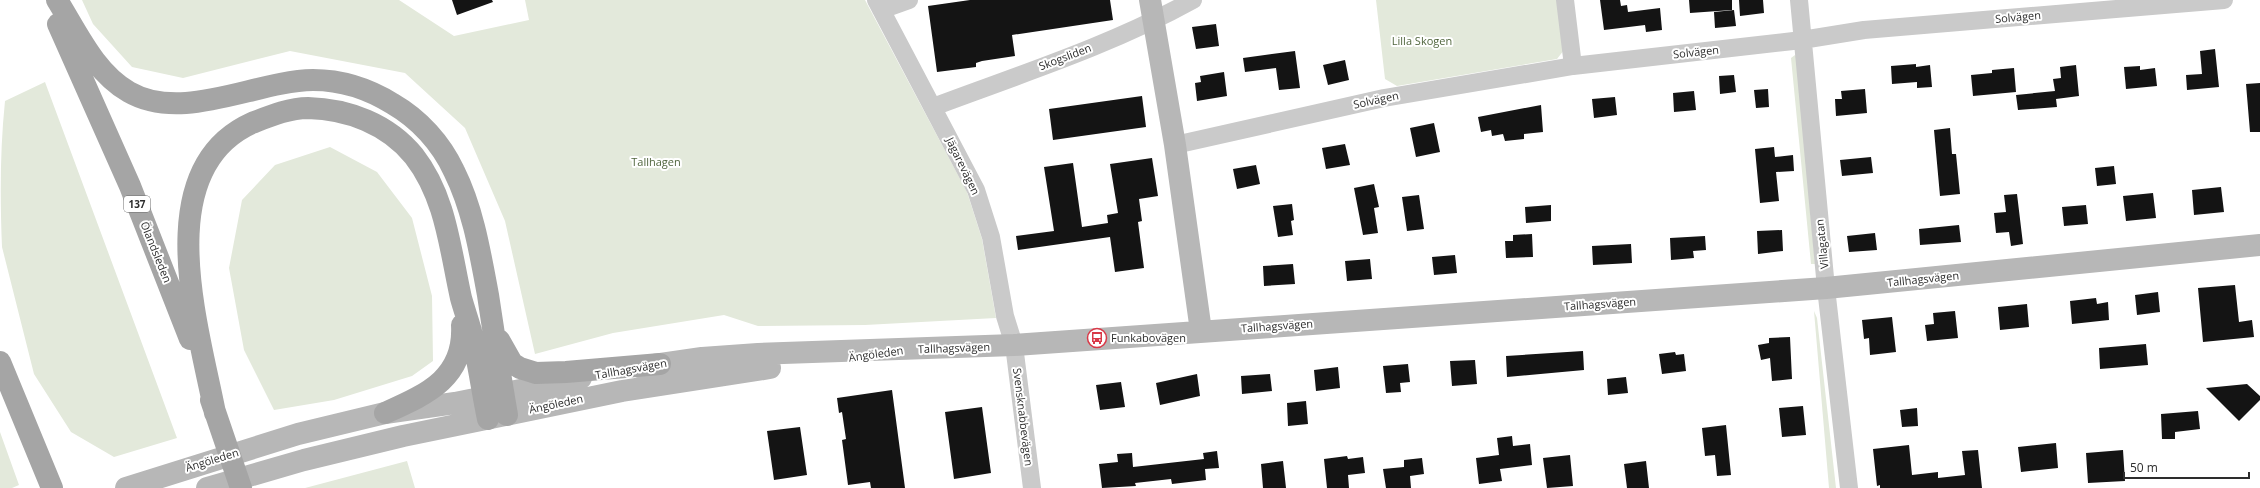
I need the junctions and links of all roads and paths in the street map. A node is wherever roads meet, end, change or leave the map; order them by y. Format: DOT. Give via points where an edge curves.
graph roads {
  1 [pos="46,0"];
  2 [pos="57,0"];
  3 [pos="909,0"];
  4 [pos="1150,0"];
  5 [pos="1194,0"];
  6 [pos="1565,0"];
  7 [pos="1799,0"];
  8 [pos="2224,0"];
  9 [pos="878,5"];
  10 [pos="1152,22"];
  11 [pos="1802,40"];
  12 [pos="1573,66"];
  13 [pos="933,107"];
  14 [pos="1175,145"];
  15 [pos="2260,245"];
  16 [pos="1826,288"];
  17 [pos="461,298"];
  18 [pos="491,316"];
  19 [pos="1201,331"];
  20 [pos="1014,345"];
  21 [pos="910,350"];
  22 [pos="0,362"];
  23 [pos="660,364"];
  24 [pos="493,395"];
  25 [pos="215,413"];
  26 [pos="385,413"];
  27 [pos="497,417"];
  28 [pos="28,430"];
  29 [pos="298,434"];
  30 [pos="39,488"];
  31 [pos="52,488"];
  32 [pos="126,488"];
  33 [pos="207,488"];
  34 [pos="240,488"];
  35 [pos="1032,488"];
  36 [pos="1849,488"];
  1 -- 25 [label="main road, Ölandsleden / 137" via="130,186 181,312"];
  2 -- 18 [label="main road" via="99,66 118,85 149,101 183,103 313,80 360,88 404,110 442,149 455,171 476,232"];
  3 -- 9 [label="street"];
  4 -- 10 [label="main road"];
  5 -- 10 [label="street, Skogsliden"];
  6 -- 12 [label="street"];
  7 -- 11 [label="street, Villagatan"];
  8 -- 11 [label="street, Solvägen" via="1864,30"];
  9 -- 13 [label="street, Jägarevägen"];
  10 -- 13 [label="street, Skogsliden"];
  10 -- 14 [label="main road"];
  11 -- 12 [label="street, Solvägen"];
  11 -- 16 [label="street, Villagatan"];
  12 -- 14 [label="street, Solvägen" via="1384,98"];
  13 -- 20 [label="street, Jägarevägen" via="976,190 991,237 1005,316"];
  14 -- 19 [label="main road"];
  15 -- 16 [label="main road, Tallhagsvägen"];
  16 -- 19 [label="main road, Tallhagsvägen"];
  16 -- 36 [label="street, Villagatan"];
  17 -- 24 [label="main road"];
  17 -- 25 [label="main road" via="447,228 437,198 414,156 385,130 351,114 309,108 280,113 243,127 226,140 211,158 193,198 188,222 189,273"];
  17 -- 26 [label="main road" via="462,346 450,373 434,388"];
  18 -- 23 [label="main road" via="495,332 506,355 512,363 527,371 566,372"];
  18 -- 24 [label="main road"];
  19 -- 20 [label="main road, Tallhagsvägen"];
  20 -- 21 [label="main road, Tallhagsvägen"];
  20 -- 35 [label="street, Svensknabbevägen"];
  21 -- 23 [label="main road, Tallhagsvägen" via="809,351 702,358"];
  21 -- 27 [label="main road, Ängöleden" via="681,380"];
  22 -- 28 [label="main road"];
  23 -- 24 [label="main road, Tallhagsvägen"];
  24 -- 26 [label="main road, Tallhagsvägen"];
  24 -- 27 [label="main road"];
  25 -- 34 [label="main road, Ölandsleden / 137"];
  26 -- 29 [label="main road, Tallhagsvägen"];
  27 -- 33 [label="main road, Ängöleden" via="304,460"];
  28 -- 30 [label="main road"];
  28 -- 31 [label="main road"];
  29 -- 32 [label="main road, Ängöleden"];
}
